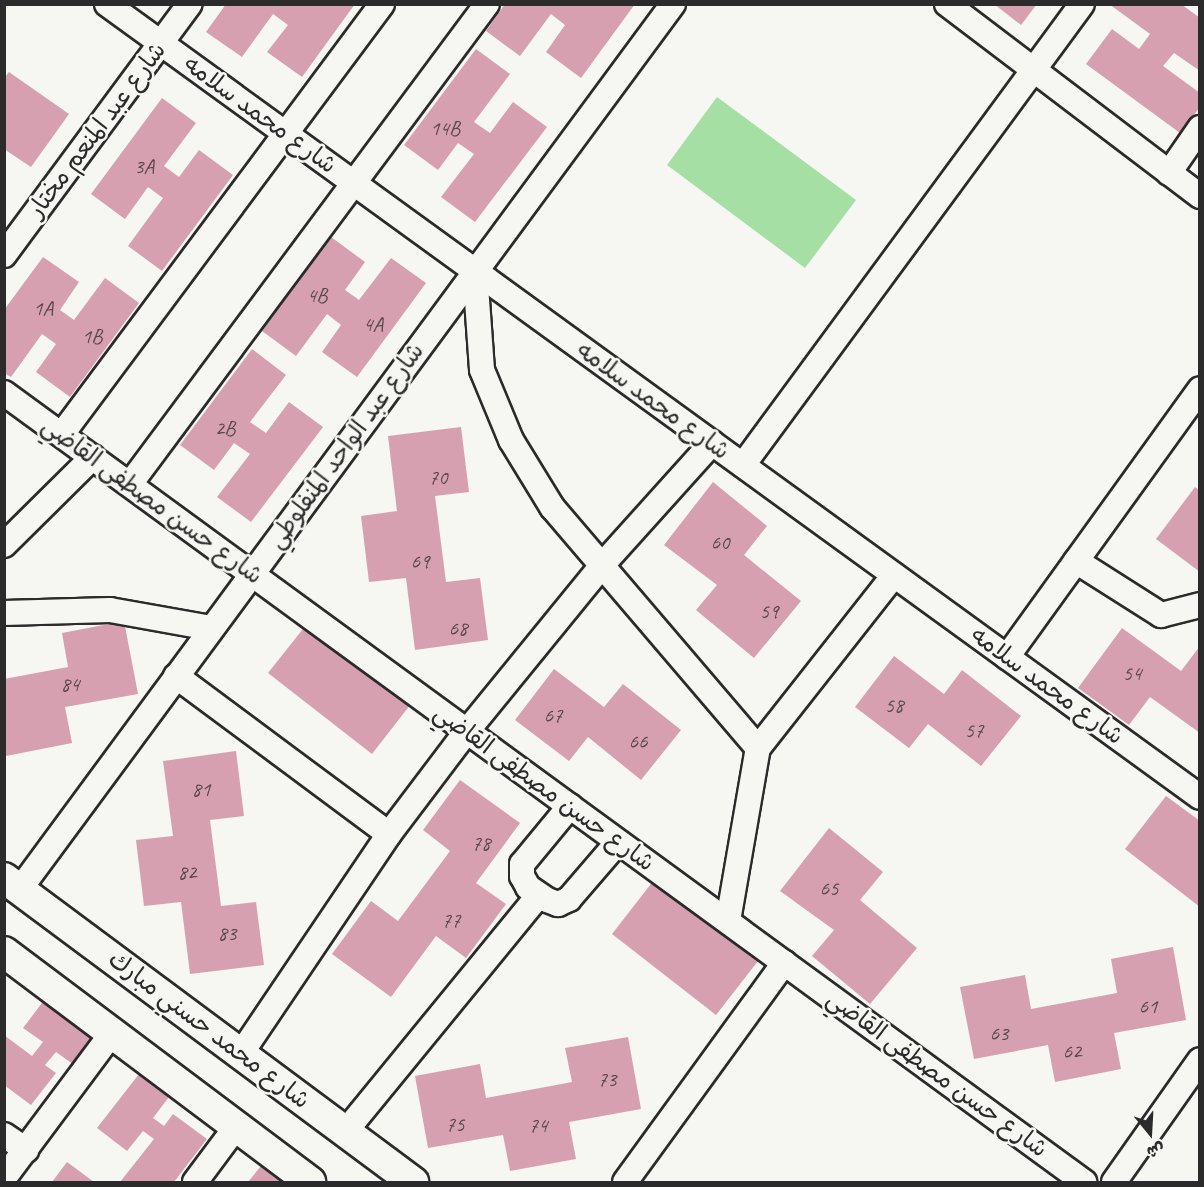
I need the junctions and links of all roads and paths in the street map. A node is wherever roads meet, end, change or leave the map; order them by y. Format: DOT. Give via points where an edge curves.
graph roads {
  1 [pos="107,4"];
  2 [pos="190,4"];
  3 [pos="382,4"];
  4 [pos="487,4"];
  5 [pos="673,4"];
  6 [pos="947,4"];
  7 [pos="1082,4"];
  8 [pos="161,44"];
  9 [pos="1034,70"];
  10 [pos="1200,128"];
  11 [pos="285,134"];
  12 [pos="1169,173"];
  13 [pos="354,183"];
  14 [pos="1200,196"];
  15 [pos="4,255"];
  16 [pos="475,272"];
  17 [pos="1200,388"];
  18 [pos="4,393"];
  19 [pos="62,434"];
  20 [pos="712,443"];
  21 [pos="93,457"];
  22 [pos="743,465"];
  23 [pos="130,484"];
  24 [pos="4,545"];
  25 [pos="1076,561"];
  26 [pos="603,564"];
  27 [pos="252,574"];
  28 [pos="894,575"];
  29 [pos="1200,605"];
  30 [pos="4,613"];
  31 [pos="211,628"];
  32 [pos="1007,657"];
  33 [pos="176,676"];
  34 [pos="466,731"];
  35 [pos="758,748"];
  36 [pos="1200,796"];
  37 [pos="570,806"];
  38 [pos="389,834"];
  39 [pos="618,842"];
  40 [pos="12,884"];
  41 [pos="539,895"];
  42 [pos="728,921"];
  43 [pos="4,952"];
  44 [pos="784,963"];
  45 [pos="112,1033"];
  46 [pos="240,1055"];
  47 [pos="1200,1060"];
  48 [pos="236,1127"];
  49 [pos="345,1132"];
  50 [pos="4,1135"];
  51 [pos="26,1150"];
  52 [pos="4,1178"];
  53 [pos="195,1182"];
  54 [pos="310,1182"];
  55 [pos="413,1182"];
  56 [pos="626,1182"];
  57 [pos="1084,1182"];
  58 [pos="1114,1182"];
  1 -- 8 [label="street, شارع محمد سلامه"];
  2 -- 8 [label="street, شارع عبد المنعم مختار"];
  3 -- 11 [label="street"];
  4 -- 13 [label="street"];
  5 -- 16 [label="street, شارع عبد الواحد المنفلوطي"];
  6 -- 9 [label="street"];
  7 -- 9 [label="street"];
  8 -- 11 [label="street, شارع محمد سلامه"];
  8 -- 15 [label="street, شارع عبد المنعم مختار"];
  9 -- 12 [label="street"];
  9 -- 22 [label="street"];
  10 -- 12 [label="street"];
  11 -- 13 [label="street, شارع محمد سلامه"];
  11 -- 19 [label="street"];
  12 -- 14 [label="street"];
  13 -- 16 [label="street, شارع محمد سلامه"];
  13 -- 23 [label="street"];
  16 -- 20 [label="street, شارع محمد سلامه"];
  16 -- 26 [label="street" via="482,370 507,430 552,507"];
  16 -- 27 [label="street, شارع عبد الواحد المنفلوطي"];
  17 -- 25 [label="street"];
  18 -- 19 [label="street, شارع حسن مصطفى القاضي"];
  19 -- 21 [label="street, شارع حسن مصطفى القاضي"];
  20 -- 22 [label="street, شارع محمد سلامه"];
  20 -- 26 [label="street"];
  21 -- 23 [label="street, شارع حسن مصطفى القاضي"];
  21 -- 24 [label="street"];
  22 -- 28 [label="street, شارع محمد سلامه"];
  23 -- 27 [label="street, شارع حسن مصطفى القاضي"];
  25 -- 29 [label="street" via="1161,615"];
  25 -- 32 [label="street"];
  26 -- 34 [label="street"];
  26 -- 35 [label="street"];
  27 -- 31 [label="street, شارع عبد الواحد المنفلوطي"];
  27 -- 34 [label="street, شارع حسن مصطفى القاضي"];
  28 -- 32 [label="street, شارع محمد سلامه"];
  28 -- 35 [label="street"];
  30 -- 31 [label="street" via="110,610"];
  31 -- 33 [label="street, شارع عبد الواحد المنفلوطي"];
  32 -- 36 [label="street, شارع محمد سلامه"];
  33 -- 38 [label="street"];
  33 -- 40 [label="street, شارع عبد الواحد المنفلوطي"];
  34 -- 37 [label="street, شارع حسن مصطفى القاضي"];
  34 -- 38 [label="street"];
  35 -- 42 [label="street"];
  37 -- 39 [label="street, شارع حسن مصطفى القاضي"];
  37 -- 41 [label="street" via="522,864 522,876"];
  38 -- 46 [label="street"];
  39 -- 41 [label="street" via="569,899 558,904"];
  39 -- 42 [label="street, شارع حسن مصطفى القاضي"];
  40 -- 46 [label="street, شارع محمد حسني مبارك"];
  41 -- 49 [label="street"];
  42 -- 44 [label="street, شارع حسن مصطفى القاضي"];
  43 -- 45 [label="street"];
  44 -- 56 [label="street"];
  44 -- 57 [label="street, شارع حسن مصطفى القاضي"];
  45 -- 48 [label="street"];
  45 -- 51 [label="street"];
  46 -- 49 [label="street, شارع محمد حسني مبارك"];
  47 -- 58 [label="street"];
  48 -- 53 [label="street"];
  48 -- 54 [label="street"];
  49 -- 55 [label="street, شارع محمد حسني مبارك"];
  50 -- 51 [label="street"];
  51 -- 52 [label="street"];
}
